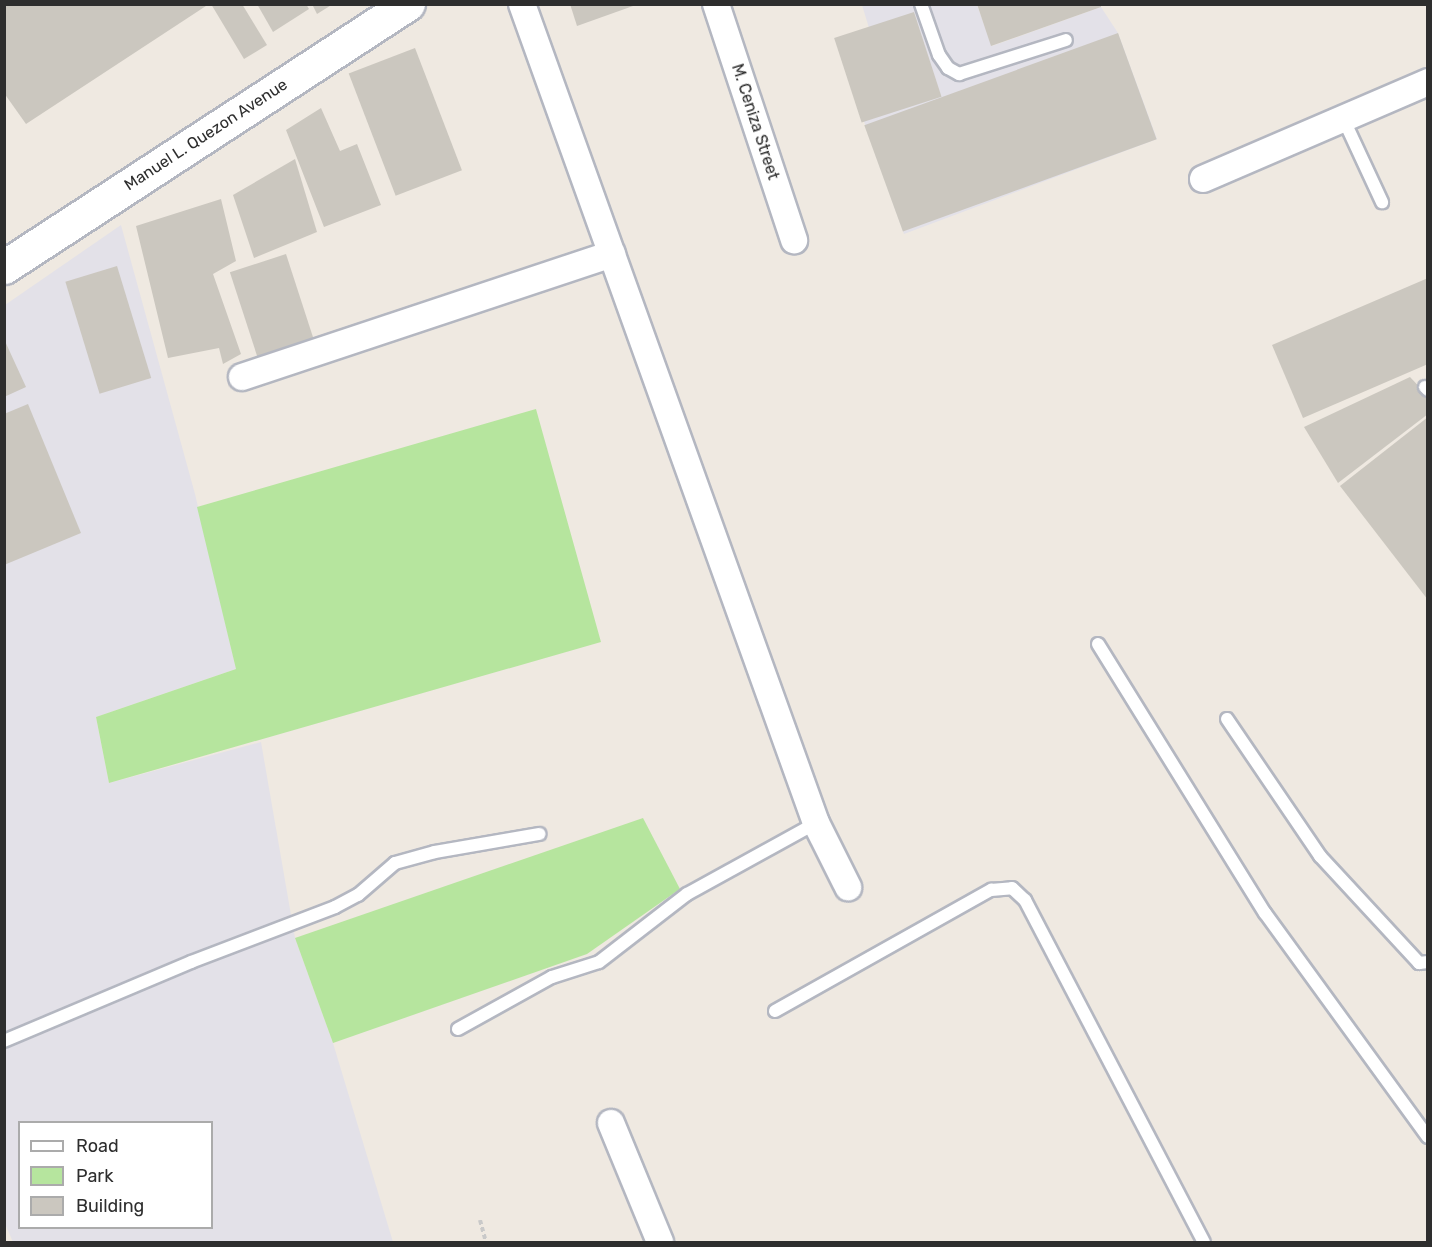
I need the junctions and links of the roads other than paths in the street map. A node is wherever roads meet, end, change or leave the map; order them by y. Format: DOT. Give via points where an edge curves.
graph roads {
  1 [pos="408,4"];
  2 [pos="522,4"];
  3 [pos="716,4"];
  4 [pos="921,4"];
  5 [pos="1066,40"];
  6 [pos="1428,82"];
  7 [pos="1343,118"];
  8 [pos="1203,179"];
  9 [pos="1382,202"];
  10 [pos="794,240"];
  11 [pos="612,254"];
  12 [pos="4,267"];
  13 [pos="242,377"];
  14 [pos="1098,644"];
  15 [pos="1227,719"];
  16 [pos="816,823"];
  17 [pos="539,834"];
  18 [pos="848,887"];
  19 [pos="1428,962"];
  20 [pos="776,1011"];
  21 [pos="458,1029"];
  22 [pos="4,1041"];
  23 [pos="611,1124"];
  24 [pos="1428,1137"];
  25 [pos="660,1242"];
  26 [pos="1204,1242"];
  1 -- 12 [label="main road, Manuel L. Quezon Avenue"];
  2 -- 11 [label="street"];
  3 -- 10 [label="street, M. Ceniza Street"];
  4 -- 5 [label="lane" via="939,55 948,68 959,74"];
  6 -- 7 [label="street"];
  7 -- 8 [label="street"];
  7 -- 9 [label="lane"];
  11 -- 13 [label="street"];
  11 -- 16 [label="street"];
  14 -- 24 [label="lane" via="1265,914"];
  15 -- 19 [label="lane" via="1320,856 1419,963"];
  16 -- 18 [label="street"];
  16 -- 21 [label="lane" via="687,894 598,962 552,977"];
  17 -- 22 [label="lane" via="395,863 358,895 335,907 191,962"];
  20 -- 26 [label="lane" via="991,890 1012,888 1025,900"];
  23 -- 25 [label="street"];
}
